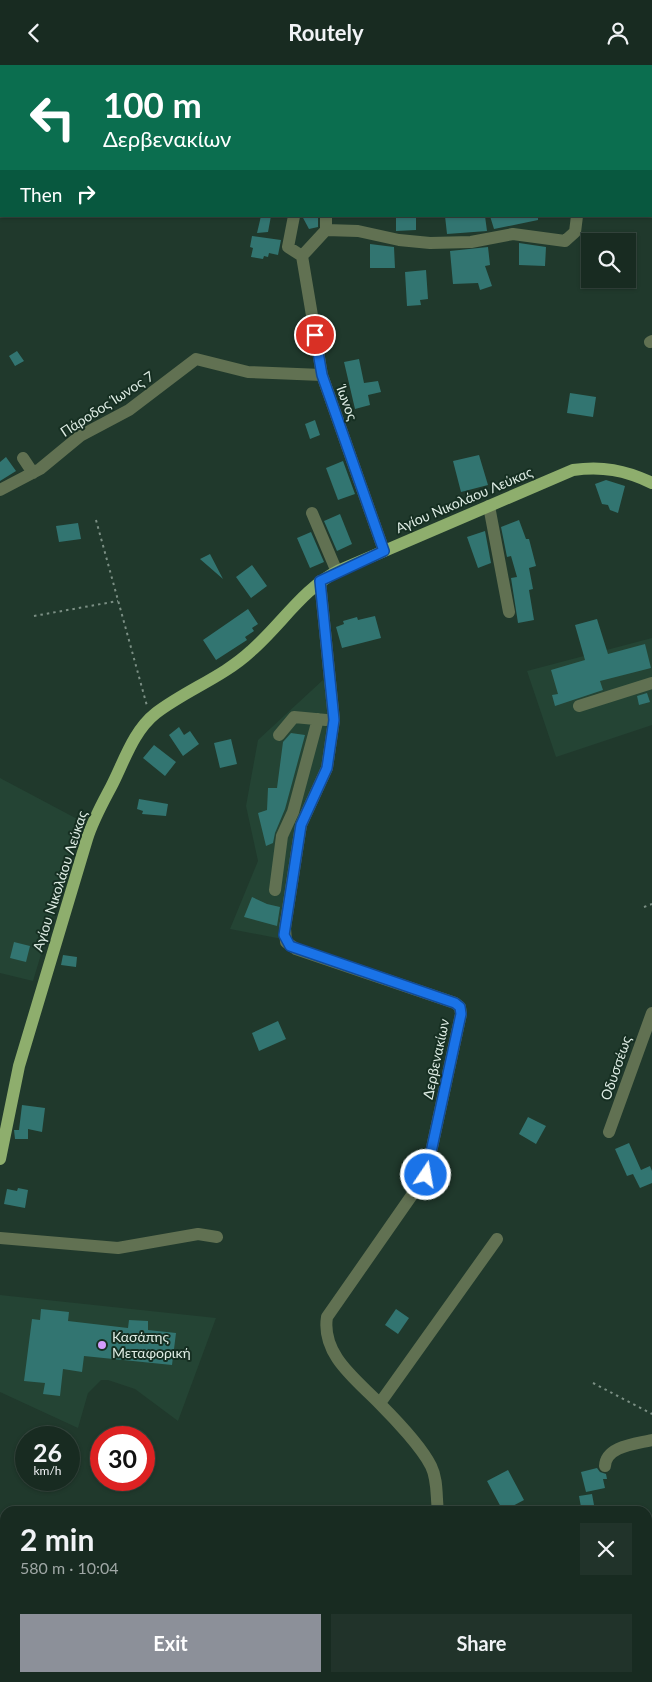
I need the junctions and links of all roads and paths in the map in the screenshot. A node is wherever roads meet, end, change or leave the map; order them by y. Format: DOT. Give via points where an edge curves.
graph roads {
  1 [pos="294,217"];
  2 [pos="326,217"];
  3 [pos="577,217"];
  4 [pos="326,231"];
  5 [pos="302,257"];
  6 [pos="322,375"];
  7 [pos="24,458"];
  8 [pos="33,473"];
  9 [pos="652,483"];
  10 [pos="0,490"];
  11 [pos="489,506"];
  12 [pos="312,513"];
  13 [pos="96,520"];
  14 [pos="384,551"];
  15 [pos="337,572"];
  16 [pos="320,581"];
  17 [pos="118,601"];
  18 [pos="509,612"];
  19 [pos="34,616"];
  20 [pos="652,683"];
  21 [pos="579,706"];
  22 [pos="150,718"];
  23 [pos="318,719"];
  24 [pos="334,720"];
  25 [pos="279,735"];
  26 [pos="275,890"];
  27 [pos="652,903"];
  28 [pos="644,907"];
  29 [pos="652,1013"];
  30 [pos="609,1132"];
  31 [pos="0,1159"];
  32 [pos="217,1237"];
  33 [pos="0,1238"];
  34 [pos="497,1239"];
  35 [pos="594,1383"];
  36 [pos="380,1403"];
  37 [pos="652,1414"];
  38 [pos="652,1440"];
  39 [pos="605,1466"];
  40 [pos="438,1506"];
  1 -- 5 [label="street" via="288,247"];
  2 -- 4 [label="street"];
  3 -- 4 [label="street" via="575,232 565,241 513,234 471,242 430,243 358,231"];
  4 -- 5 [label="street"];
  5 -- 6 [label="street, Ίωνος"];
  6 -- 8 [label="street, Πάροδος Ίωνος 7" via="248,372 196,359 129,410 80,436"];
  6 -- 14 [label="street, Ίωνος"];
  7 -- 8 [label="street"];
  8 -- 10 [label="street, Πάροδος Ίωνος 7"];
  9 -- 11 [label="main road, Αγίου Νικολάου Λεύκας" via="622,471 584,469 564,474"];
  11 -- 14 [label="main road, Αγίου Νικολάου Λεύκας"];
  11 -- 18 [label="street"];
  12 -- 15 [label="street"];
  13 -- 17 [label="path"];
  14 -- 15 [label="main road, Αγίου Νικολάου Λεύκας"];
  15 -- 16 [label="main road, Αγίου Νικολάου Λεύκας"];
  16 -- 22 [label="main road, Αγίου Νικολάου Λεύκας" via="239,662"];
  16 -- 24 [label="street, Δερβενακίων"];
  17 -- 19 [label="path"];
  17 -- 22 [label="path"];
  20 -- 21 [label="street"];
  22 -- 31 [label="main road, Αγίου Νικολάου Λεύκας" via="133,741 89,833 19,1066"];
  23 -- 24 [label="street"];
  23 -- 25 [label="street" via="294,717"];
  23 -- 26 [label="street" via="293,812 282,836"];
  24 -- 36 [label="street, Δερβενακίων" via="327,768 301,825 285,928 286,942 296,949 455,1003 461,1014 426,1175 327,1317 325,1329 339,1360 365,1392"];
  27 -- 28 [label="path"];
  29 -- 30 [label="street, Οδυσσέως"];
  32 -- 33 [label="street" via="198,1234 118,1248"];
  34 -- 36 [label="street"];
  35 -- 37 [label="path"];
  36 -- 40 [label="street, Δερβενακίων" via="428,1461 435,1479"];
  38 -- 39 [label="street" via="610,1453 605,1459"];
}
